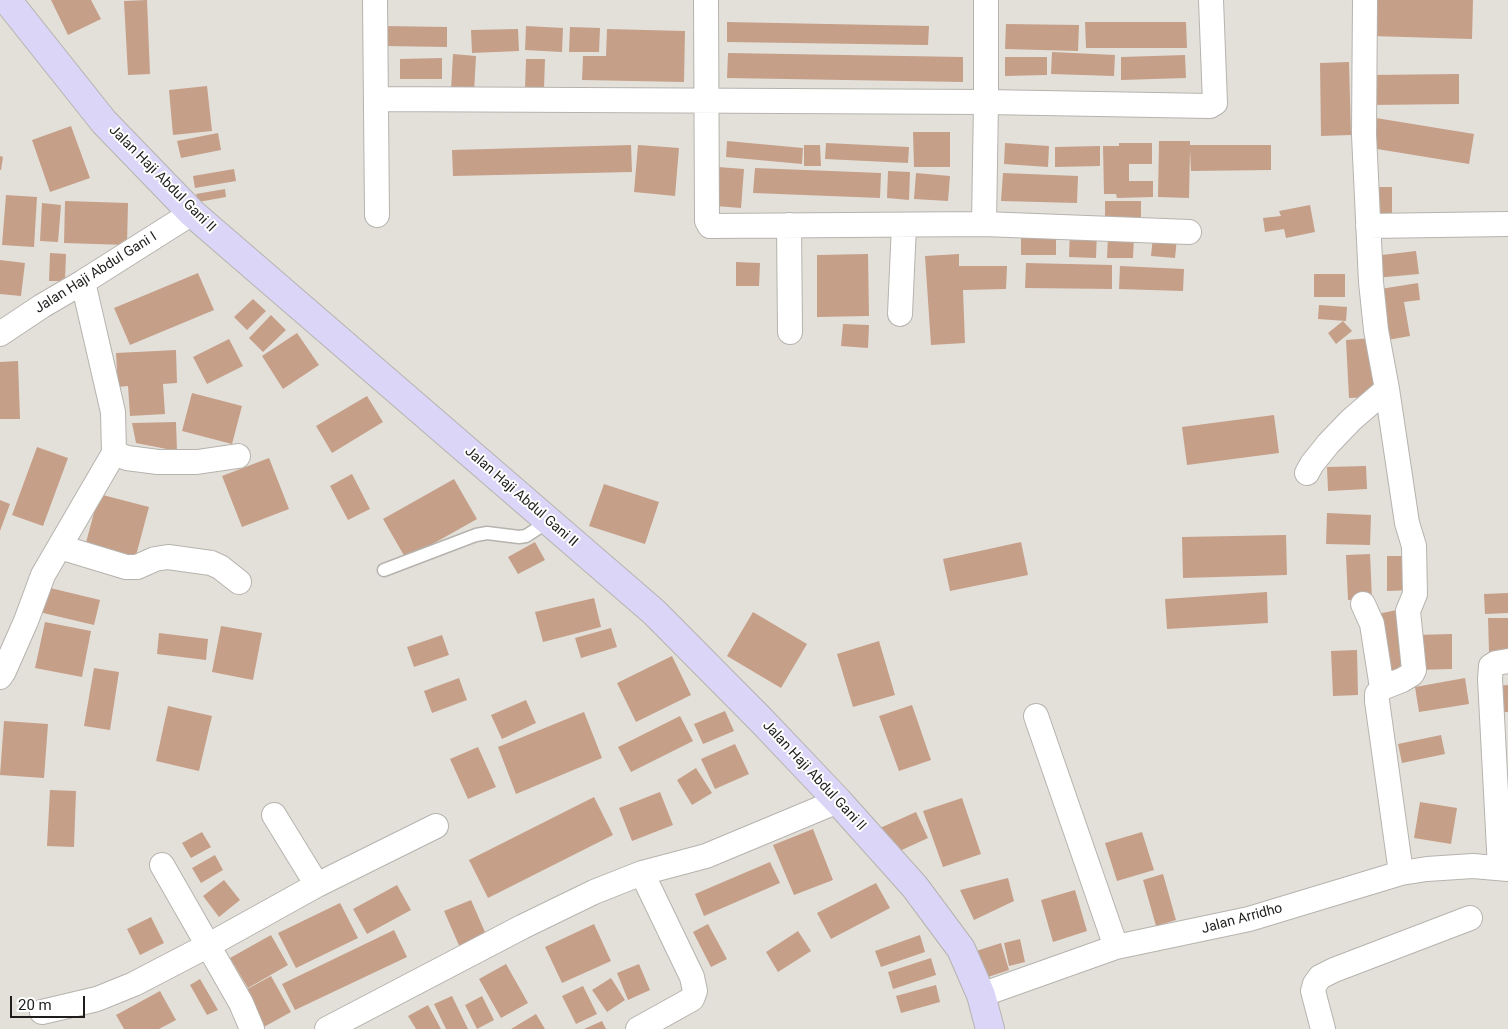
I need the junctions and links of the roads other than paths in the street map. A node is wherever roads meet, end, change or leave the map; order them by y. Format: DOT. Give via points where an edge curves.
graph roads {
  1 [pos="7,0"];
  2 [pos="376,0"];
  3 [pos="706,0"];
  4 [pos="986,0"];
  5 [pos="1211,0"];
  6 [pos="1365,0"];
  7 [pos="376,99"];
  8 [pos="707,101"];
  9 [pos="986,102"];
  10 [pos="192,213"];
  11 [pos="377,215"];
  12 [pos="984,224"];
  13 [pos="1508,224"];
  14 [pos="789,225"];
  15 [pos="904,225"];
  16 [pos="1368,226"];
  17 [pos="1189,232"];
  18 [pos="83,282"];
  19 [pos="900,314"];
  20 [pos="790,332"];
  21 [pos="0,334"];
  22 [pos="1387,389"];
  23 [pos="114,453"];
  24 [pos="238,456"];
  25 [pos="1307,473"];
  26 [pos="549,521"];
  27 [pos="60,548"];
  28 [pos="384,570"];
  29 [pos="239,582"];
  30 [pos="1363,604"];
  31 [pos="1508,661"];
  32 [pos="0,678"];
  33 [pos="1382,688"];
  34 [pos="1036,716"];
  35 [pos="838,801"];
  36 [pos="274,814"];
  37 [pos="436,826"];
  38 [pos="162,864"];
  39 [pos="1504,868"];
  40 [pos="642,873"];
  41 [pos="1400,873"];
  42 [pos="318,884"];
  43 [pos="1470,918"];
  44 [pos="209,945"];
  45 [pos="1116,947"];
  46 [pos="981,995"];
  47 [pos="42,1012"];
  48 [pos="252,1029"];
  49 [pos="327,1029"];
  50 [pos="638,1029"];
  51 [pos="990,1029"];
  52 [pos="1324,1029"];
  1 -- 10 [label="street, Jalan Haji Abdul Gani II" via="104,122"];
  2 -- 7 [label="street"];
  3 -- 8 [label="street"];
  4 -- 9 [label="street"];
  5 -- 9 [label="street" via="1214,105"];
  6 -- 16 [label="street" via="1364,135"];
  7 -- 8 [label="street"];
  7 -- 11 [label="street"];
  8 -- 9 [label="street"];
  8 -- 14 [label="street" via="708,224 712,227"];
  9 -- 12 [label="street"];
  10 -- 18 [label="street, Jalan Haji Abdul Gani I"];
  10 -- 26 [label="street, Jalan Haji Abdul Gani II"];
  12 -- 15 [label="street"];
  12 -- 17 [label="street"];
  13 -- 16 [label="street"];
  14 -- 15 [label="street"];
  14 -- 20 [label="street"];
  15 -- 19 [label="street"];
  16 -- 22 [label="street" via="1376,330"];
  18 -- 21 [label="street, Jalan Haji Abdul Gani I"];
  18 -- 23 [label="street" via="113,412"];
  22 -- 25 [label="street" via="1328,444"];
  22 -- 33 [label="street" via="1407,523 1414,546 1415,594 1408,611 1414,670 1402,680"];
  23 -- 24 [label="street" via="158,462 198,462"];
  23 -- 27 [label="street"];
  26 -- 28 [label="lane" via="526,536 476,535"];
  26 -- 35 [label="street, Jalan Haji Abdul Gani II" via="654,612"];
  27 -- 29 [label="street" via="126,567 168,557 210,563"];
  27 -- 32 [label="street" via="43,575"];
  30 -- 33 [label="street" via="1372,624"];
  31 -- 39 [label="street" via="1491,666 1495,794"];
  33 -- 41 [label="street" via="1377,694 1377,701"];
  34 -- 45 [label="street"];
  35 -- 40 [label="street" via="706,856"];
  35 -- 46 [label="street, Jalan Haji Abdul Gani II" via="920,894 961,949"];
  36 -- 42 [label="street"];
  37 -- 42 [label="street"];
  38 -- 44 [label="street"];
  39 -- 41 [label="street, Jalan Arridho" via="1473,866"];
  40 -- 49 [label="street" via="522,927"];
  40 -- 50 [label="street" via="692,977 695,991 692,1000"];
  41 -- 45 [label="street, Jalan Arridho" via="1249,919"];
  42 -- 44 [label="street"];
  43 -- 52 [label="street" via="1320,977 1313,991"];
  44 -- 47 [label="street" via="134,984 97,999"];
  44 -- 48 [label="street"];
  45 -- 46 [label="street, Jalan Arridho"];
  46 -- 51 [label="street, Jalan Haji Abdul Gani II"];
}
